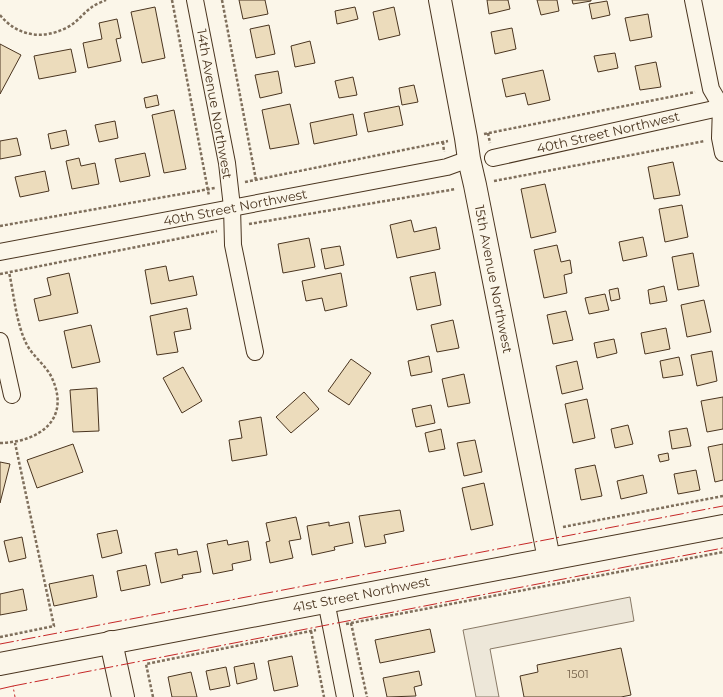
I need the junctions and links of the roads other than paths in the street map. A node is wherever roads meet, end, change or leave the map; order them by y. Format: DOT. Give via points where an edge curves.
graph roads {
  1 [pos="195,0"];
  2 [pos="440,0"];
  3 [pos="693,0"];
  4 [pos="722,107"];
  5 [pos="723,153"];
  6 [pos="493,158"];
  7 [pos="469,159"];
  8 [pos="232,208"];
  9 [pos="0,252"];
  10 [pos="0,342"];
  11 [pos="255,352"];
  12 [pos="12,396"];
  13 [pos="723,526"];
  14 [pos="549,559"];
  15 [pos="326,601"];
  16 [pos="111,642"];
  17 [pos="0,664"];
  18 [pos="123,697"];
  19 [pos="345,697"];
  1 -- 8 [label="street, 14th Avenue Northwest" via="227,163"];
  2 -- 7 [label="main road, 15th Avenue Northwest"];
  3 -- 4 [label="street" via="710,89"];
  4 -- 5 [label="street" via="720,138"];
  4 -- 6 [label="street, 40th Street Northwest"];
  7 -- 8 [label="street, 40th Street Northwest" via="448,167"];
  7 -- 14 [label="main road, 15th Avenue Northwest"];
  8 -- 9 [label="street, 40th Street Northwest"];
  8 -- 11 [label="street, 14th Avenue Northwest" via="232,245"];
  10 -- 12 [label="street"];
  13 -- 14 [label="main road, 41st Street Northwest"];
  14 -- 15 [label="main road, 41st Street Northwest"];
  15 -- 16 [label="main road, 41st Street Northwest"];
  15 -- 19 [label="street"];
  16 -- 17 [label="main road, 41st Street Northwest"];
  16 -- 18 [label="main road"];
}
